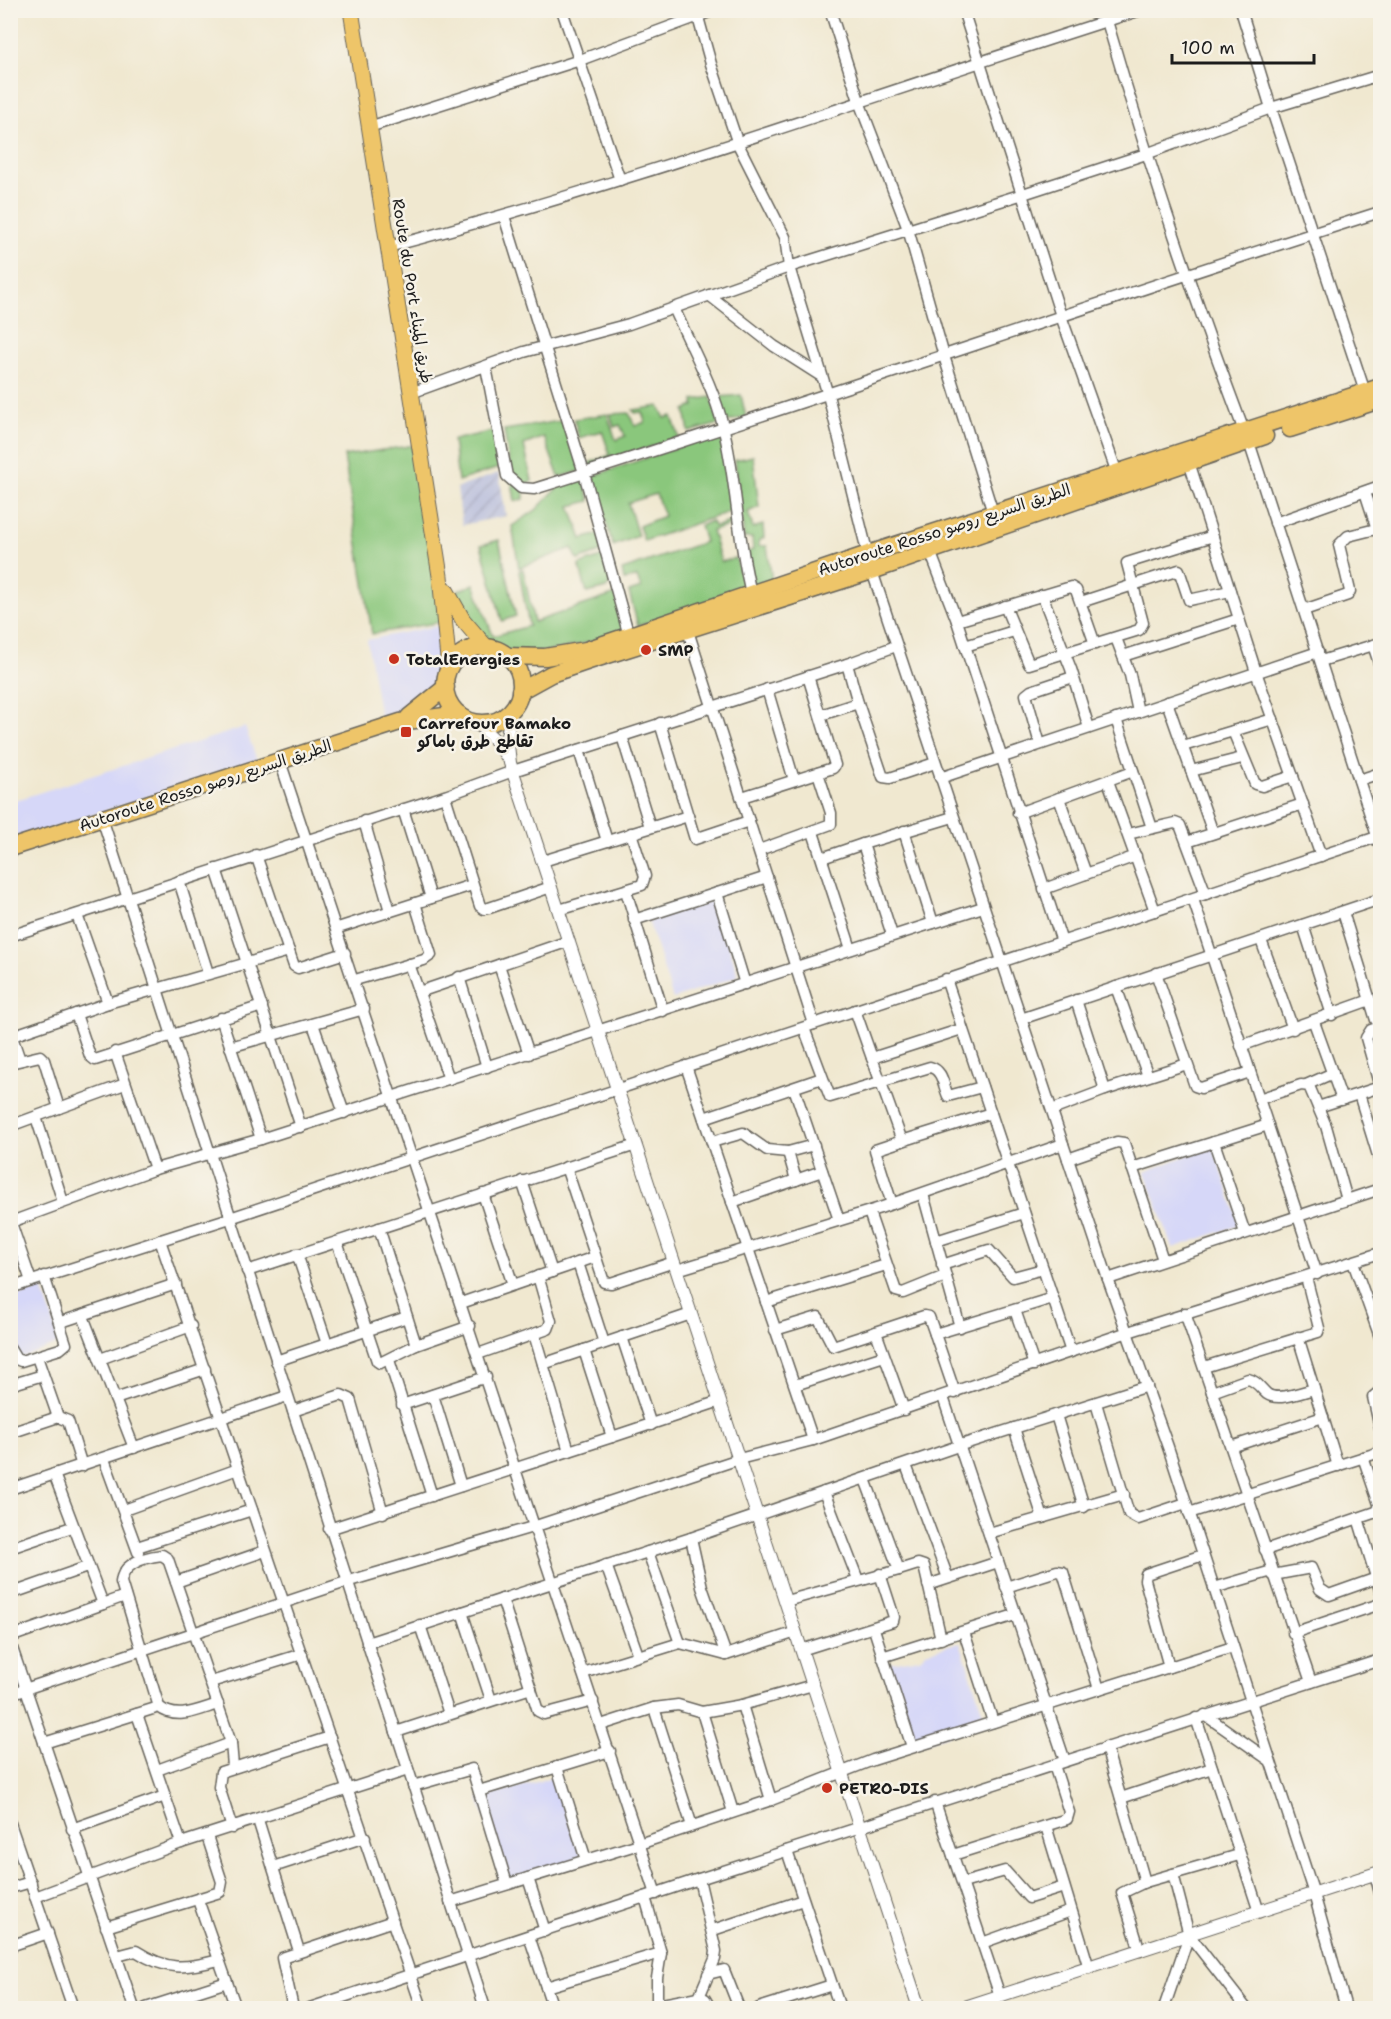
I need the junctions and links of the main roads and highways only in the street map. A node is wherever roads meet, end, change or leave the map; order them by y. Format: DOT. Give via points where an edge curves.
graph roads {
  1 [pos="351,10"];
  2 [pos="1375,393"];
  3 [pos="1246,436"];
  4 [pos="440,576"];
  5 [pos="487,648"];
  6 [pos="506,656"];
  7 [pos="449,669"];
  8 [pos="446,687"];
  9 [pos="520,691"];
  10 [pos="459,714"];
  11 [pos="400,722"];
  12 [pos="10,848"];
  1 -- 4 [label="main road, Route du Port طريق الميناء"];
  2 -- 3 [label="highway, Autoroute Rosso الطريق السريع روصو"];
  3 -- 6 [label="highway, Autoroute Rosso الطريق السريع روصو" via="993,513 629,636 560,655"];
  3 -- 9 [label="highway, Autoroute Rosso الطريق السريع روصو" via="1189,462 872,571 560,671"];
  4 -- 5 [label="main road, Route du Port طريق الميناء" via="455,609"];
  4 -- 7 [label="main road, Route du Port طريق الميناء"];
  5 -- 6 [label="highway"];
  5 -- 7 [label="highway" via="465,652"];
  6 -- 9 [label="highway" via="519,674"];
  7 -- 8 [label="highway"];
  8 -- 10 [label="highway"];
  8 -- 11 [label="highway, Autoroute Rosso الطريق السريع روصو"];
  9 -- 10 [label="highway" via="512,710 498,720 477,723"];
  10 -- 11 [label="highway, Autoroute Rosso الطريق السريع روصو"];
  11 -- 12 [label="highway, Autoroute Rosso الطريق السريع روصو"];
}
